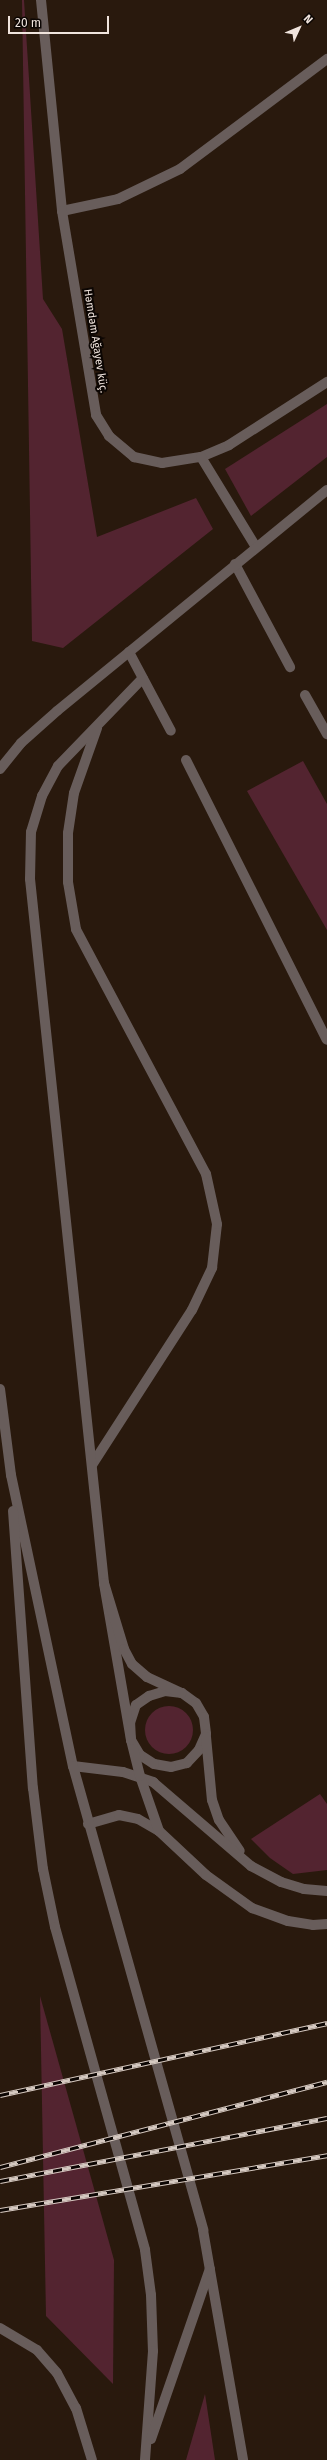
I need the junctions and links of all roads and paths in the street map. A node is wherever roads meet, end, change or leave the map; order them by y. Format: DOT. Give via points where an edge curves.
graph roads {
  1 [pos="41,0"];
  2 [pos="327,59"];
  3 [pos="62,211"];
  4 [pos="327,382"];
  5 [pos="201,457"];
  6 [pos="327,490"];
  7 [pos="256,547"];
  8 [pos="235,564"];
  9 [pos="129,652"];
  10 [pos="290,667"];
  11 [pos="143,678"];
  12 [pos="305,695"];
  13 [pos="98,724"];
  14 [pos="171,731"];
  15 [pos="327,734"];
  16 [pos="186,760"];
  17 [pos="0,769"];
  18 [pos="327,1040"];
  19 [pos="0,1389"];
  20 [pos="92,1465"];
  21 [pos="11,1475"];
  22 [pos="104,1583"];
  23 [pos="182,1693"];
  24 [pos="206,1734"];
  25 [pos="131,1740"];
  26 [pos="73,1766"];
  27 [pos="140,1776"];
  28 [pos="88,1824"];
  29 [pos="159,1831"];
  30 [pos="251,1866"];
  31 [pos="327,1892"];
  32 [pos="327,1924"];
  33 [pos="211,2267"];
  34 [pos="0,2328"];
  35 [pos="146,2456"];
  36 [pos="92,2460"];
  37 [pos="243,2460"];
  1 -- 3 [label="street, Həmdəm Ağayev küç."];
  2 -- 3 [label="street" via="180,169 118,199"];
  3 -- 5 [label="street, Həmdəm Ağayev küç." via="96,415 109,436 134,457 162,463"];
  4 -- 5 [label="street, Həmdəm Ağayev küç." via="229,445"];
  5 -- 7 [label="street"];
  6 -- 7 [label="street"];
  7 -- 8 [label="street"];
  8 -- 9 [label="street"];
  8 -- 10 [label="street"];
  9 -- 11 [label="street"];
  9 -- 17 [label="street" via="21,742"];
  11 -- 13 [label="street"];
  11 -- 14 [label="street"];
  12 -- 15 [label="street"];
  13 -- 20 [label="street" via="58,766 42,796 31,832 30,879"];
  13 -- 20 [label="street" via="74,793 68,833 68,882 76,929 206,1174 217,1224 212,1268 192,1310"];
  16 -- 18 [label="street"];
  19 -- 21 [label="street"];
  20 -- 22 [label="street"];
  21 -- 26 [label="street"];
  21 -- 35 [label="street" via="33,1788 42,1869 55,1928 145,2250 151,2295 153,2351"];
  22 -- 23 [label="street" via="124,1649 132,1664 147,1677"];
  22 -- 25 [label="street"];
  23 -- 24 [label="street" via="196,1703 204,1718"];
  23 -- 25 [label="street" via="165,1691 149,1696 136,1705 130,1723"];
  24 -- 25 [label="street" via="199,1750 187,1763 171,1767 154,1764 140,1754"];
  24 -- 30 [label="street" via="219,1820"];
  25 -- 27 [label="street"];
  26 -- 27 [label="street"];
  26 -- 28 [label="street"];
  27 -- 29 [label="street"];
  27 -- 30 [label="street" via="153,1782 174,1798"];
  28 -- 29 [label="street" via="120,1815 138,1819"];
  28 -- 33 [label="street" via="203,2230"];
  29 -- 32 [label="street" via="206,1876 252,1908 288,1922"];
  30 -- 31 [label="street" via="281,1882"];
  33 -- 35 [label="street"];
  33 -- 37 [label="street"];
  34 -- 36 [label="street" via="37,2350 57,2373 76,2408"];
}
